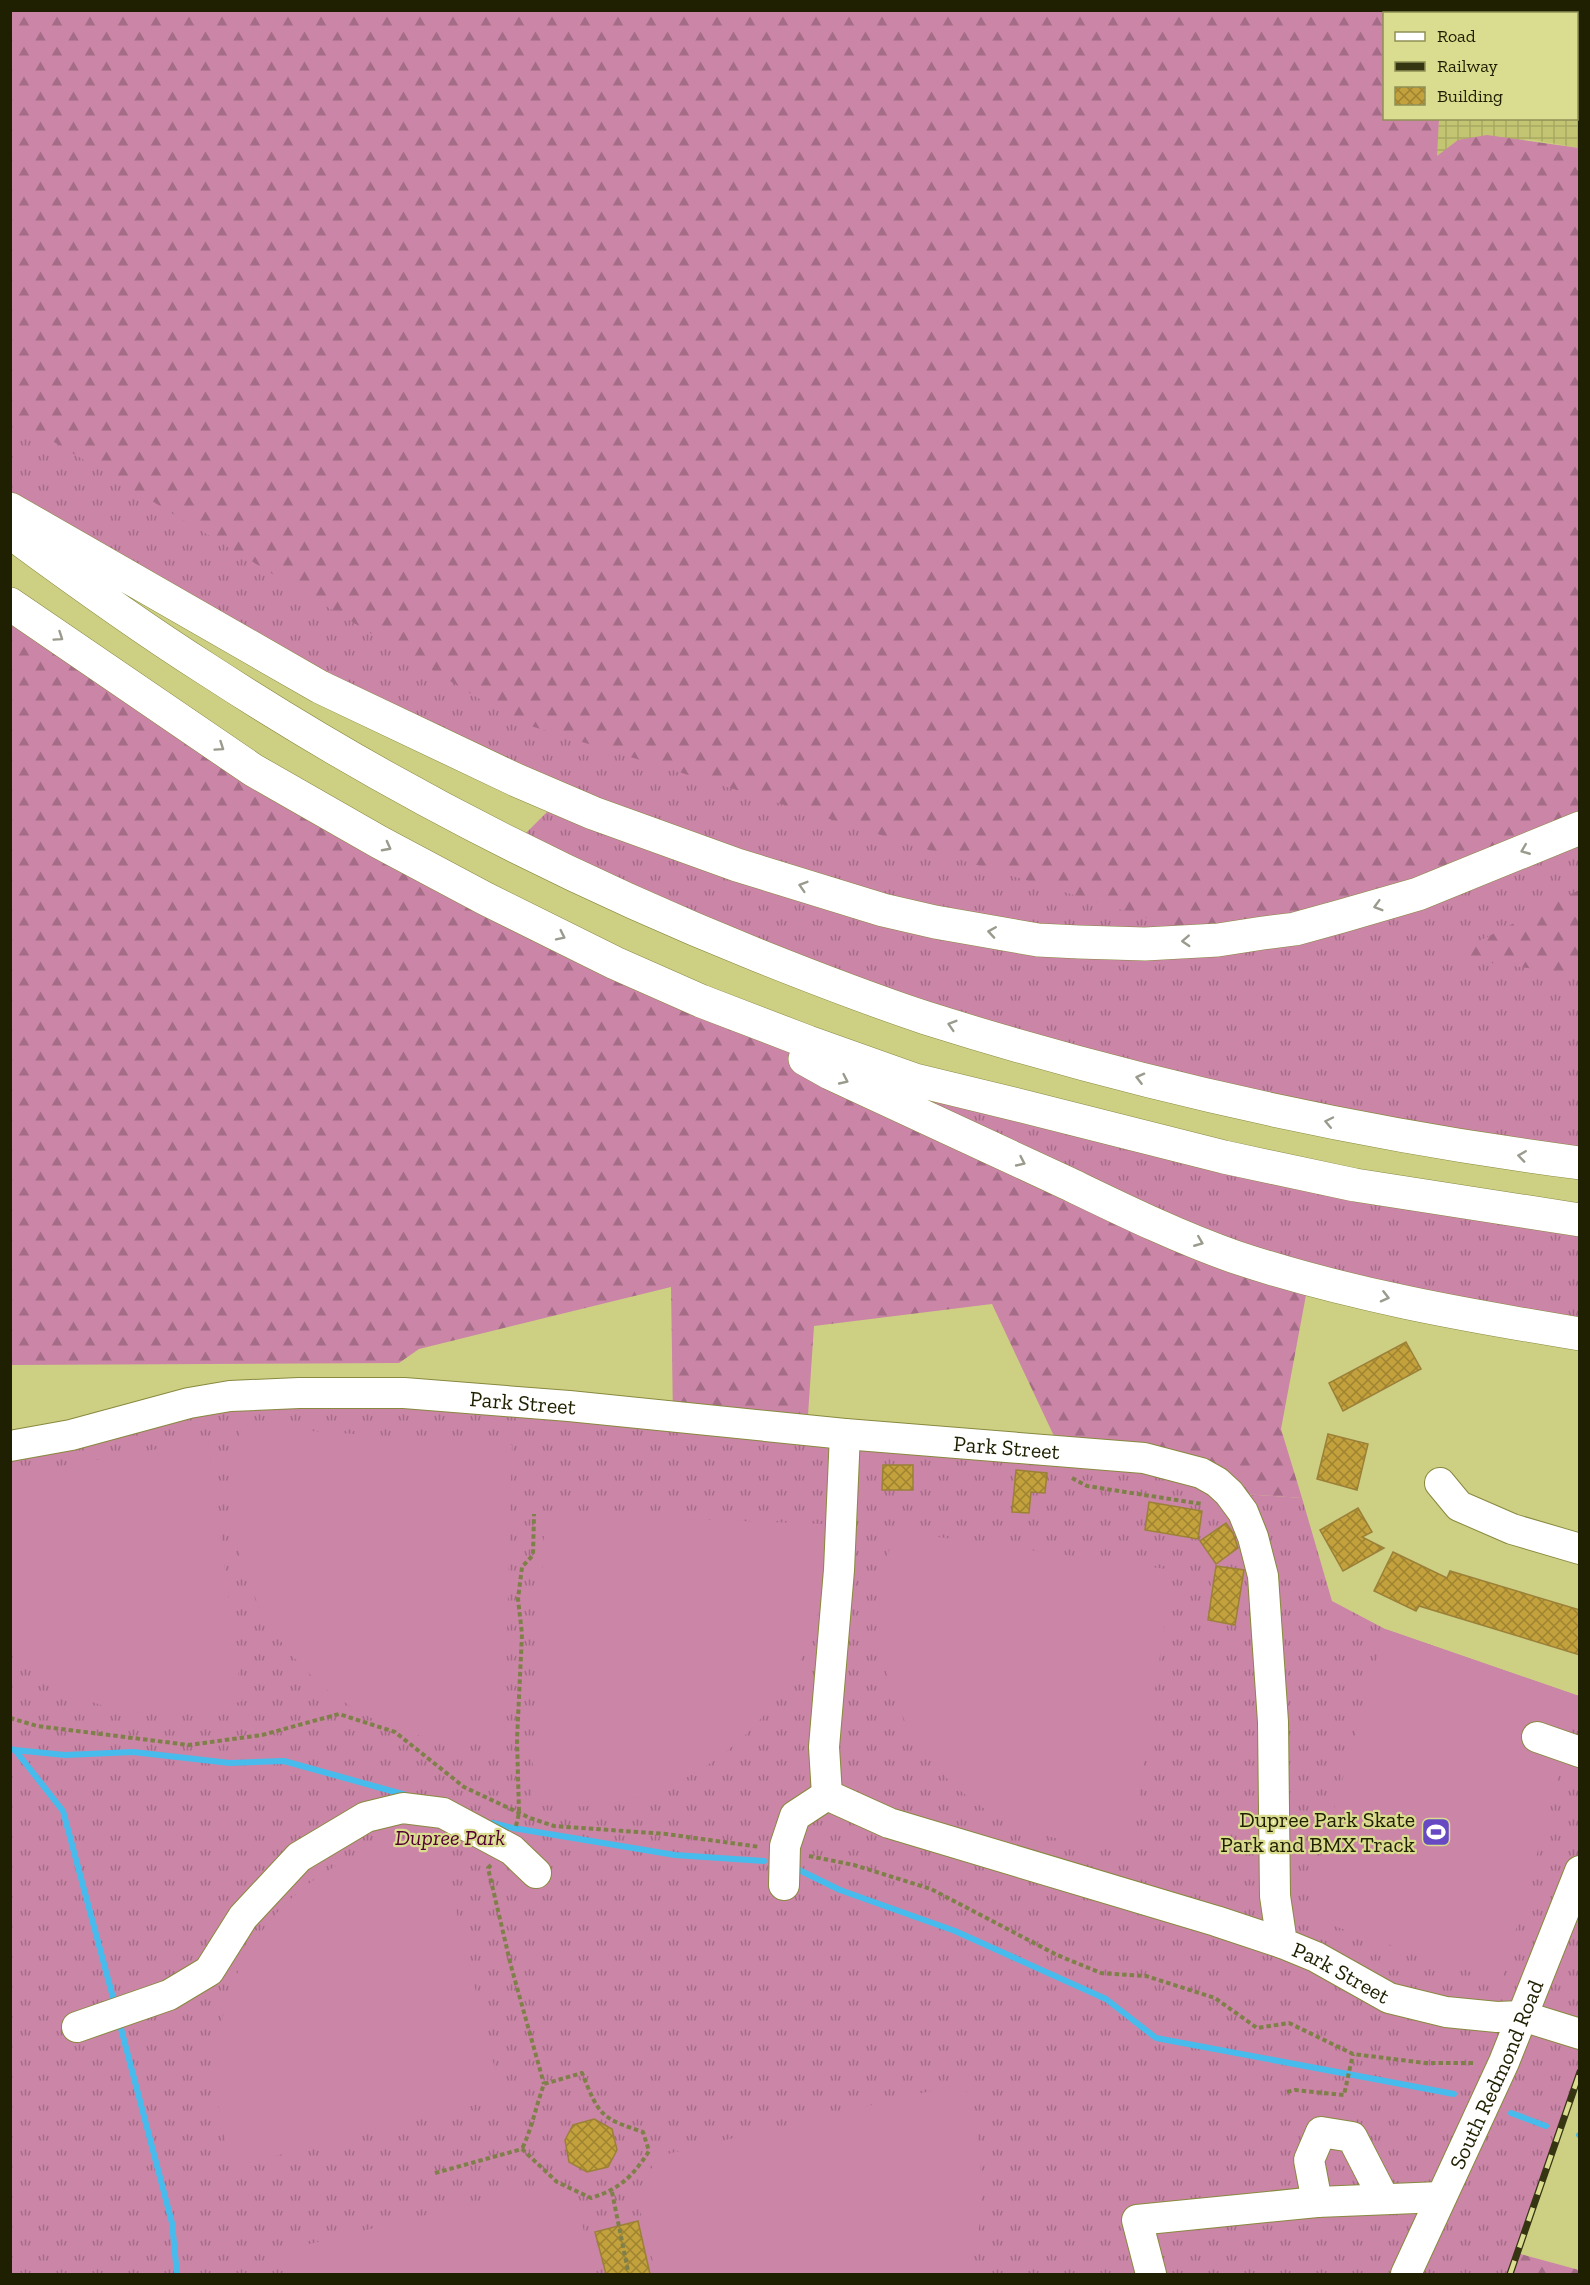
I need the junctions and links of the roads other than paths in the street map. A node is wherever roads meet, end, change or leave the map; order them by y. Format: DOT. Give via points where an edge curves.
graph roads {
  1 [pos="10,509"];
  2 [pos="10,532"];
  3 [pos="10,604"];
  4 [pos="1580,828"];
  5 [pos="701,1001"];
  6 [pos="1580,1163"];
  7 [pos="1580,1220"];
  8 [pos="1580,1334"];
  9 [pos="845,1434"];
  10 [pos="10,1446"];
  11 [pos="1440,1483"];
  12 [pos="1580,1550"];
  13 [pos="1537,1737"];
  14 [pos="1580,1752"];
  15 [pos="827,1795"];
  16 [pos="1580,1871"];
  17 [pos="536,1873"];
  18 [pos="784,1885"];
  19 [pos="1282,1943"];
  20 [pos="1522,2016"];
  21 [pos="77,2027"];
  22 [pos="1580,2034"];
  23 [pos="1441,2197"];
  24 [pos="1384,2199"];
  25 [pos="1317,2202"];
  26 [pos="1151,2274"];
  27 [pos="1406,2274"];
  4 -- 1 [label="highway, one-way" via="1418,894 1294,929 1218,940 1144,944 1038,940 934,922 737,865 593,813 516,780 320,687"];
  6 -- 2 [label="highway, one-way" via="1368,1130 1085,1064 923,1017 719,940 514,845 342,752 209,671"];
  3 -- 5 [label="highway, one-way" via="253,770 486,899"];
  5 -- 7 [label="highway" via="915,1080 1022,1107 1355,1185"];
  5 -- 8 [label="highway, one-way" via="830,1073 1159,1226 1233,1256 1410,1303"];
  9 -- 10 [label="street, Park Street" via="404,1393 299,1393 230,1396 189,1403 71,1435"];
  9 -- 15 [label="street" via="839,1570 824,1747"];
  9 -- 19 [label="street, Park Street" via="1144,1458 1201,1473 1229,1493 1253,1537 1263,1576 1273,1722 1275,1896"];
  11 -- 12 [label="street" via="1459,1506 1512,1529"];
  13 -- 14 [label="street"];
  15 -- 18 [label="street" via="795,1816 785,1846"];
  15 -- 19 [label="street" via="889,1823"];
  16 -- 20 [label="street, South Redmond Road"];
  17 -- 21 [label="street" via="514,1836 443,1813 403,1808 366,1817 299,1857 243,1917 209,1971 169,1995"];
  19 -- 20 [label="street, Park Street" via="1316,1957 1389,1998 1446,2012"];
  20 -- 22 [label="street, Park Street"];
  20 -- 23 [label="street, South Redmond Road"];
  23 -- 24 [label="street"];
  23 -- 27 [label="street, South Redmond Road"];
  24 -- 25 [label="street"];
  24 -- 25 [label="street" via="1352,2137 1321,2132 1309,2160"];
  25 -- 26 [label="street" via="1137,2220"];
}
